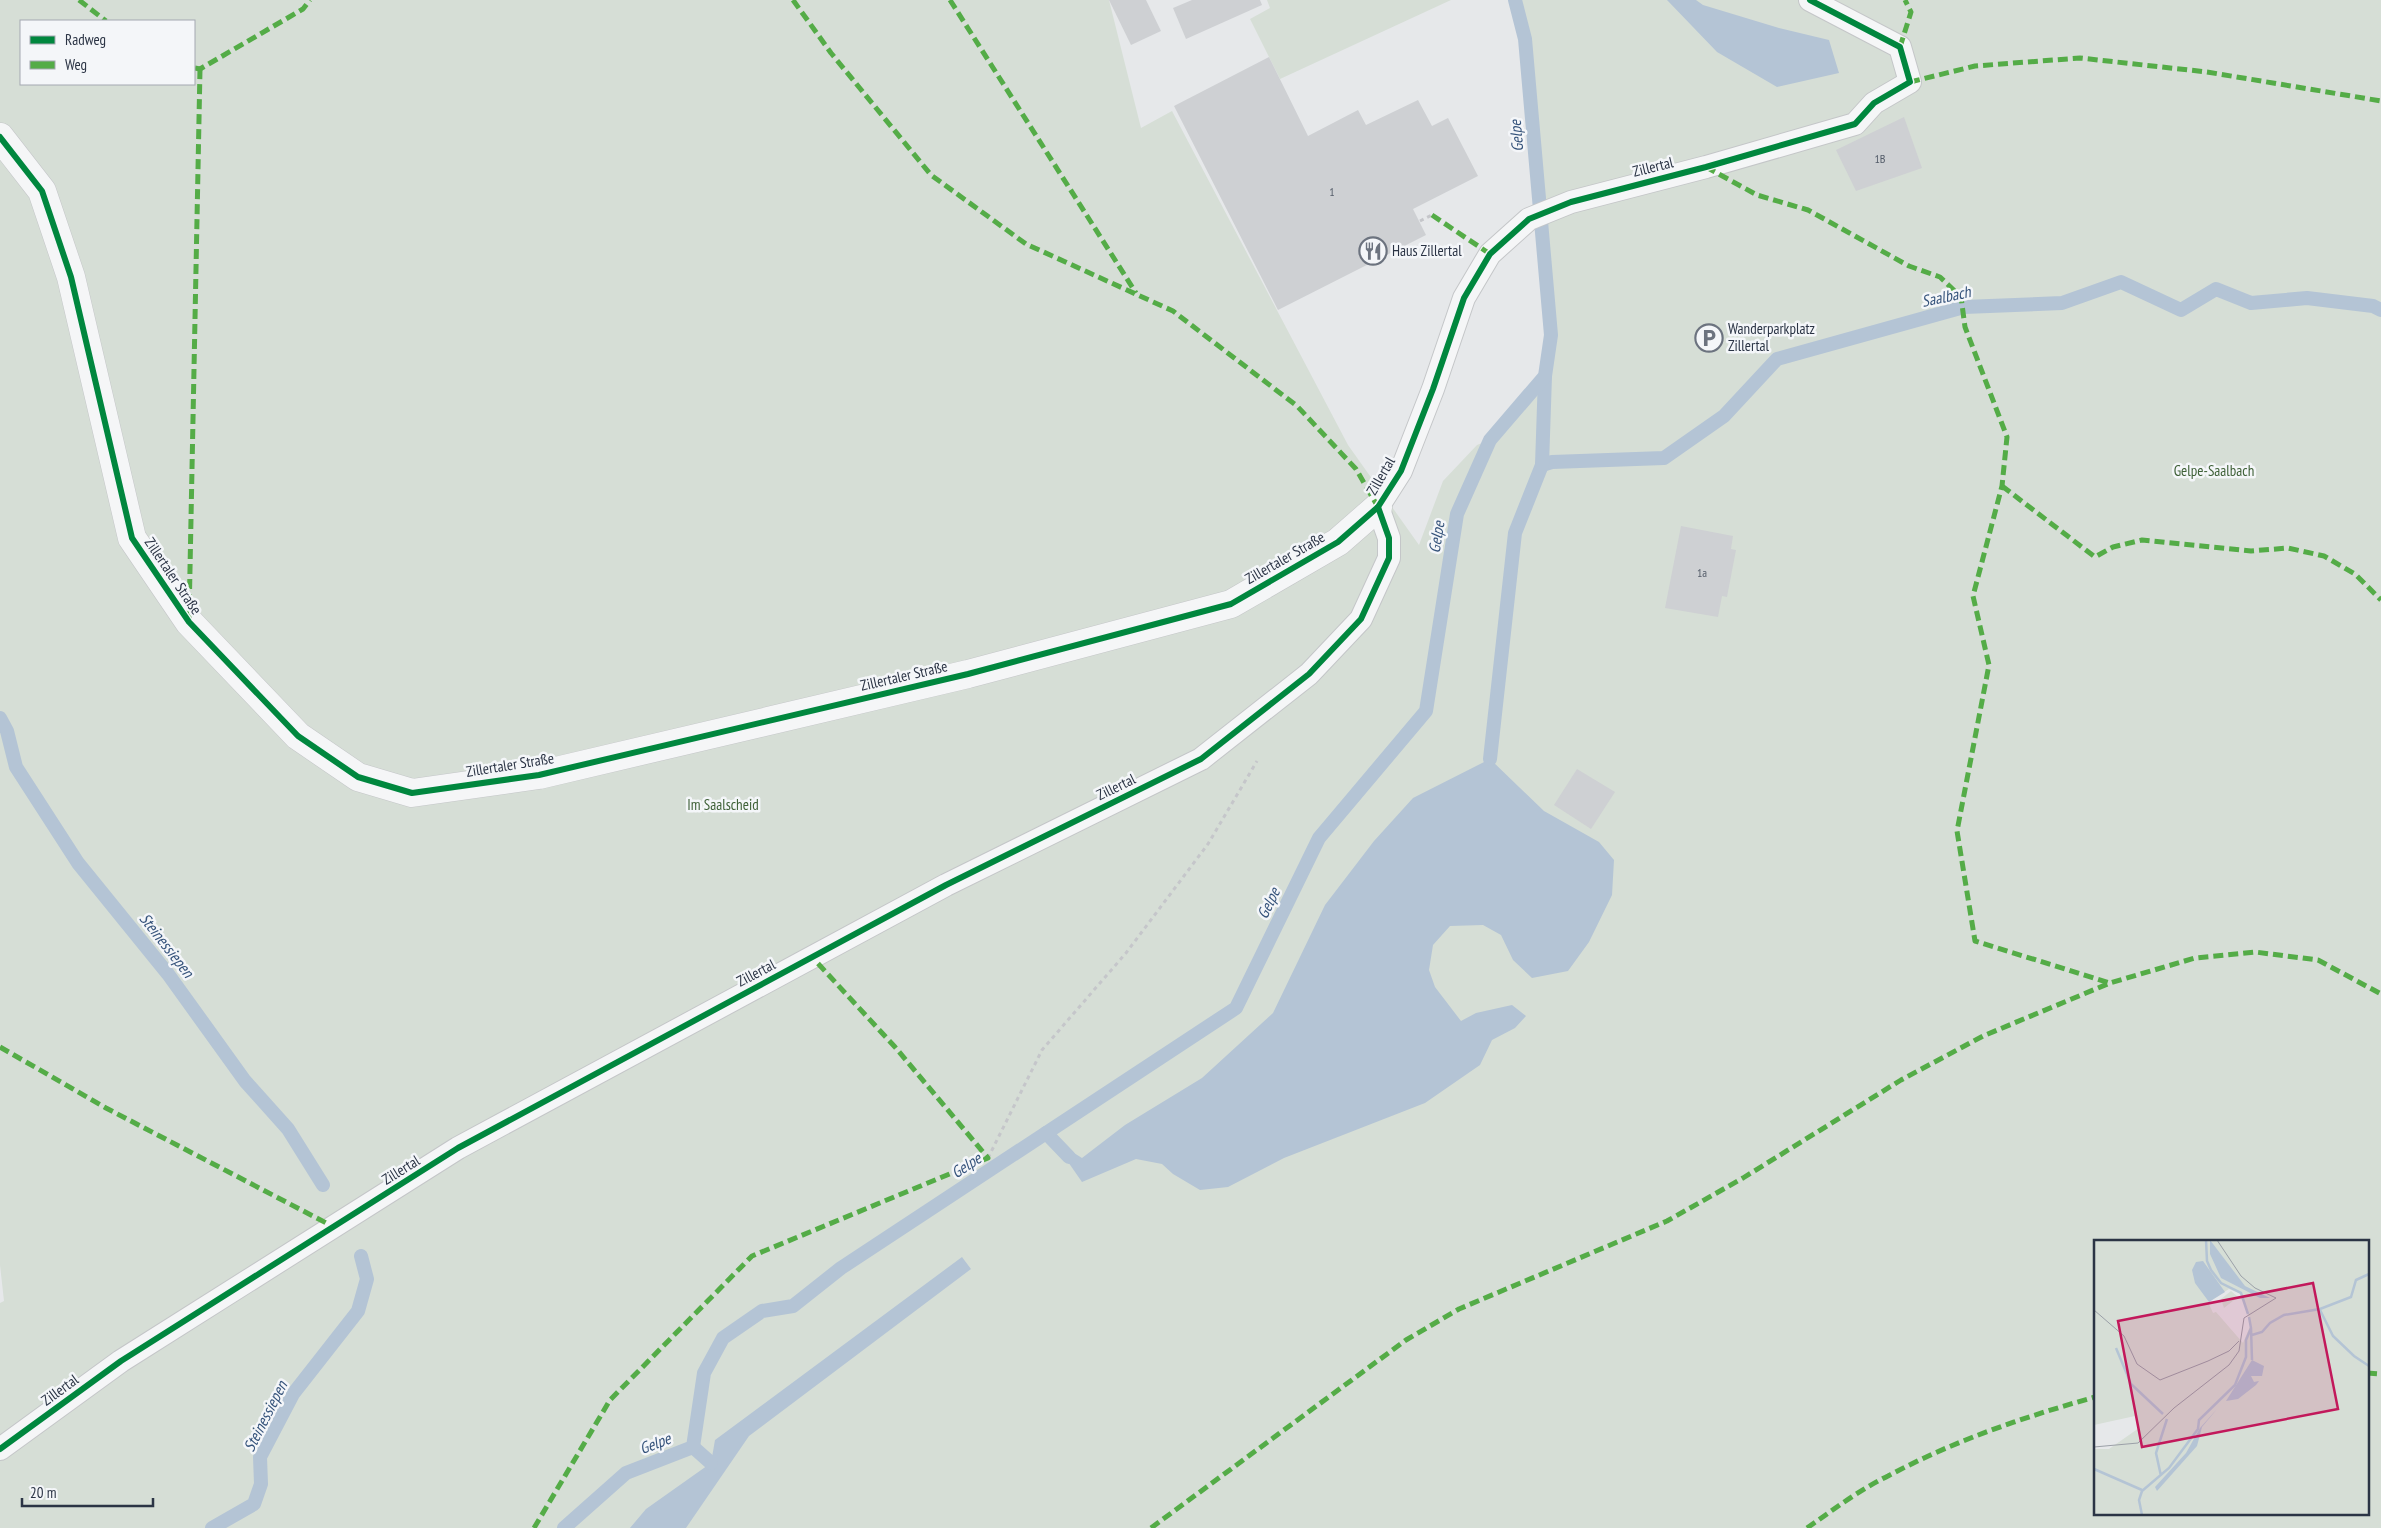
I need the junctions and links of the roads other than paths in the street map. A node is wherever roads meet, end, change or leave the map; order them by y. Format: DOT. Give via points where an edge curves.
graph roads {
  1 [pos="1810,0"];
  2 [pos="0,137"];
  3 [pos="1378,507"];
  4 [pos="0,1448"];
  1 -- 3 [label="lane, Zillertal" via="1900,47 1910,82 1874,103 1855,124 1706,168 1570,202 1529,219 1490,254 1464,298 1401,471"];
  2 -- 3 [label="street, Zillertaler Straße" via="42,191 71,277 132,538 189,622 298,736 358,777 412,793 539,775 968,674 1231,604 1338,542"];
  3 -- 4 [label="lane, Zillertal" via="1389,538 1389,558 1361,619 1309,674 1201,759 946,885 458,1148 121,1361"];
}
